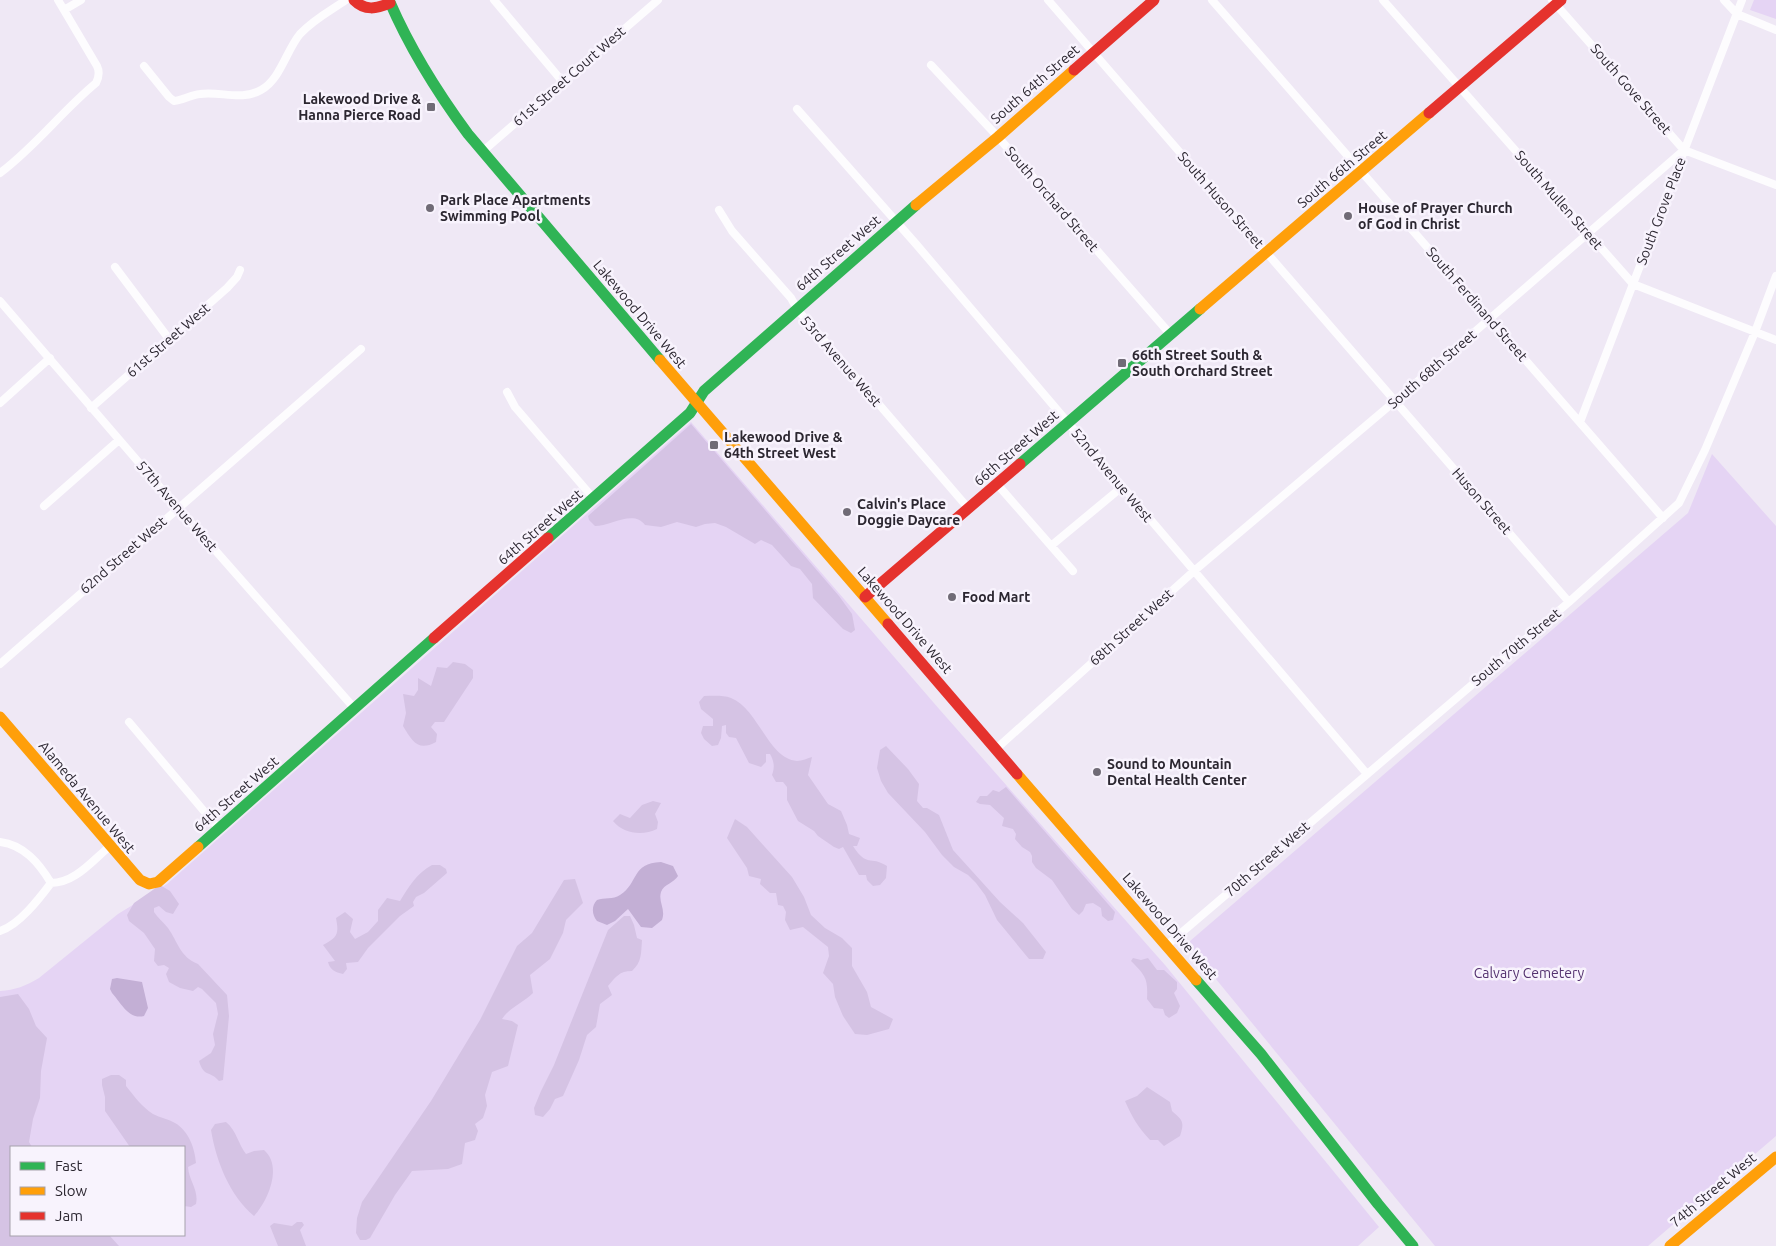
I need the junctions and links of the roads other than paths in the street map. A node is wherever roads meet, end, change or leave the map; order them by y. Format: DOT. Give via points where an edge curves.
graph roads {
  1 [pos="58,0"];
  2 [pos="80,0"];
  3 [pos="346,0"];
  4 [pos="354,0"];
  5 [pos="494,0"];
  6 [pos="658,0"];
  7 [pos="1048,0"];
  8 [pos="1154,0"];
  9 [pos="1212,0"];
  10 [pos="1383,0"];
  11 [pos="1724,0"];
  12 [pos="1742,0"];
  13 [pos="391,1"];
  14 [pos="1556,1"];
  15 [pos="64,10"];
  16 [pos="1737,14"];
  17 [pos="1776,30"];
  18 [pos="1093,53"];
  19 [pos="932,65"];
  20 [pos="144,66"];
  21 [pos="562,81"];
  22 [pos="1460,87"];
  23 [pos="797,109"];
  24 [pos="998,137"];
  25 [pos="1684,150"];
  26 [pos="482,152"];
  27 [pos="1362,172"];
  28 [pos="0,173"];
  29 [pos="1776,185"];
  30 [pos="936,188"];
  31 [pos="719,210"];
  32 [pos="896,222"];
  33 [pos="1588,233"];
  34 [pos="1267,253"];
  35 [pos="115,267"];
  36 [pos="240,270"];
  37 [pos="1776,276"];
  38 [pos="1633,284"];
  39 [pos="0,301"];
  40 [pos="797,309"];
  41 [pos="1490,319"];
  42 [pos="1754,332"];
  43 [pos="1171,335"];
  44 [pos="169,339"];
  45 [pos="1776,340"];
  46 [pos="361,349"];
  47 [pos="50,358"];
  48 [pos="1141,360"];
  49 [pos="507,392"];
  50 [pos="1395,401"];
  51 [pos="0,403"];
  52 [pos="696,403"];
  53 [pos="91,408"];
  54 [pos="1580,422"];
  55 [pos="1069,423"];
  56 [pos="120,440"];
  57 [pos="997,484"];
  58 [pos="1122,487"];
  59 [pos="594,499"];
  60 [pos="44,506"];
  61 [pos="1268,507"];
  62 [pos="178,508"];
  63 [pos="969,509"];
  64 [pos="1663,518"];
  65 [pos="1052,546"];
  66 [pos="1073,571"];
  67 [pos="1194,571"];
  68 [pos="865,597"];
  69 [pos="1569,602"];
  70 [pos="0,664"];
  71 [pos="355,709"];
  72 [pos="0,718"];
  73 [pos="129,722"];
  74 [pos="996,749"];
  75 [pos="1367,774"];
  76 [pos="219,829"];
  77 [pos="0,842"];
  78 [pos="109,847"];
  79 [pos="158,882"];
  80 [pos="51,883"];
  81 [pos="0,931"];
  82 [pos="1167,945"];
  83 [pos="1776,1157"];
  84 [pos="1413,1246"];
  85 [pos="1670,1246"];
  1 -- 15 [label="street"];
  2 -- 15 [label="street"];
  3 -- 20 [label="street" via="324,13 300,35 274,79 257,92 198,94 174,101"];
  4 -- 13 [label="street" via="367,9 376,9"];
  5 -- 21 [label="street"];
  6 -- 21 [label="street, 61st Street Court West"];
  7 -- 18 [label="street, South Huson Street"];
  8 -- 18 [label="street, South 64th Street"];
  9 -- 27 [label="street, South Ferdinand Street"];
  10 -- 22 [label="street, South Mullen Street"];
  11 -- 16 [label="street"];
  12 -- 16 [label="street, South Grove Place"];
  13 -- 26 [label="street, Lakewood Drive West" via="418,61 436,91"];
  14 -- 22 [label="street, South 66th Street"];
  14 -- 25 [label="street, South Gove Street"];
  15 -- 28 [label="street" via="97,66 99,75 96,83 63,112 40,139"];
  16 -- 17 [label="street"];
  16 -- 25 [label="street, South Grove Place"];
  18 -- 24 [label="street, South 64th Street"];
  18 -- 34 [label="street, South Huson Street"];
  19 -- 24 [label="street, South Orchard Street"];
  21 -- 26 [label="street, 61st Street Court West"];
  22 -- 27 [label="street, South 66th Street"];
  22 -- 33 [label="street, South Mullen Street"];
  23 -- 32 [label="street, 52nd Avenue West"];
  24 -- 30 [label="street, South 64th Street"];
  24 -- 43 [label="street, South Orchard Street"];
  25 -- 29 [label="street, South Gove Street"];
  25 -- 33 [label="street, South 68th Street"];
  25 -- 38 [label="street, South Grove Place"];
  26 -- 52 [label="street, Lakewood Drive West"];
  27 -- 34 [label="street, South 66th Street"];
  27 -- 41 [label="street, South Ferdinand Street"];
  30 -- 32 [label="street, 64th Street West"];
  31 -- 40 [label="street, 53rd Avenue West"];
  32 -- 40 [label="street, 64th Street West"];
  32 -- 55 [label="street, 52nd Avenue West"];
  33 -- 38 [label="street, South Mullen Street"];
  33 -- 41 [label="street, South 68th Street"];
  34 -- 43 [label="street, South 66th Street"];
  34 -- 50 [label="street, South Huson Street"];
  35 -- 44 [label="street"];
  36 -- 44 [label="street, 61st Street West" via="227,288"];
  37 -- 42 [label="street, South 70th Street"];
  38 -- 42 [label="street, South Mullen Street"];
  38 -- 54 [label="street, South Grove Place"];
  39 -- 47 [label="street, 57th Avenue West"];
  40 -- 52 [label="street, 64th Street West" via="704,391"];
  40 -- 63 [label="street, 53rd Avenue West"];
  41 -- 50 [label="street, South 68th Street"];
  41 -- 54 [label="street, South Ferdinand Street"];
  42 -- 45 [label="street, South Mullen Street"];
  42 -- 64 [label="street, South 70th Street" via="1684,496"];
  43 -- 48 [label="street, South 66th Street"];
  44 -- 53 [label="street, 61st Street West"];
  46 -- 62 [label="street, 62nd Street West"];
  47 -- 51 [label="street"];
  47 -- 53 [label="street, 57th Avenue West"];
  48 -- 55 [label="street, 66th Street West"];
  49 -- 59 [label="street" via="515,406"];
  50 -- 61 [label="street, South 68th Street"];
  50 -- 69 [label="street, Huson Street"];
  52 -- 59 [label="street, 64th Street West" via="690,413"];
  52 -- 68 [label="street, Lakewood Drive West"];
  53 -- 56 [label="street, 57th Avenue West"];
  54 -- 64 [label="street, South Ferdinand Street"];
  55 -- 57 [label="street, 66th Street West"];
  55 -- 58 [label="street, 52nd Avenue West"];
  56 -- 60 [label="street"];
  56 -- 62 [label="street, 57th Avenue West"];
  57 -- 63 [label="street, 66th Street West"];
  57 -- 65 [label="street"];
  58 -- 65 [label="street"];
  58 -- 67 [label="street, 52nd Avenue West"];
  59 -- 71 [label="street, 64th Street West"];
  61 -- 67 [label="street, 68th Street West"];
  62 -- 70 [label="street, 62nd Street West"];
  62 -- 71 [label="street, 57th Avenue West"];
  63 -- 68 [label="street, 66th Street West"];
  64 -- 69 [label="street, South 70th Street"];
  65 -- 66 [label="street"];
  67 -- 74 [label="street, 68th Street West"];
  67 -- 75 [label="street, 52nd Avenue West"];
  68 -- 74 [label="street, Lakewood Drive West"];
  69 -- 75 [label="street, South 70th Street"];
  71 -- 76 [label="street, 64th Street West"];
  72 -- 78 [label="street, Alameda Avenue West"];
  73 -- 76 [label="street"];
  74 -- 82 [label="street, Lakewood Drive West"];
  75 -- 82 [label="street, 70th Street West"];
  76 -- 79 [label="street, 64th Street West"];
  77 -- 80 [label="street" via="29,854"];
  78 -- 79 [label="street, Alameda Avenue West" via="137,878 148,885"];
  78 -- 80 [label="street" via="74,877"];
  80 -- 81 [label="street" via="11,926"];
  82 -- 84 [label="street, Lakewood Drive West" via="1260,1054"];
  83 -- 85 [label="street, 74th Street West"];
}
